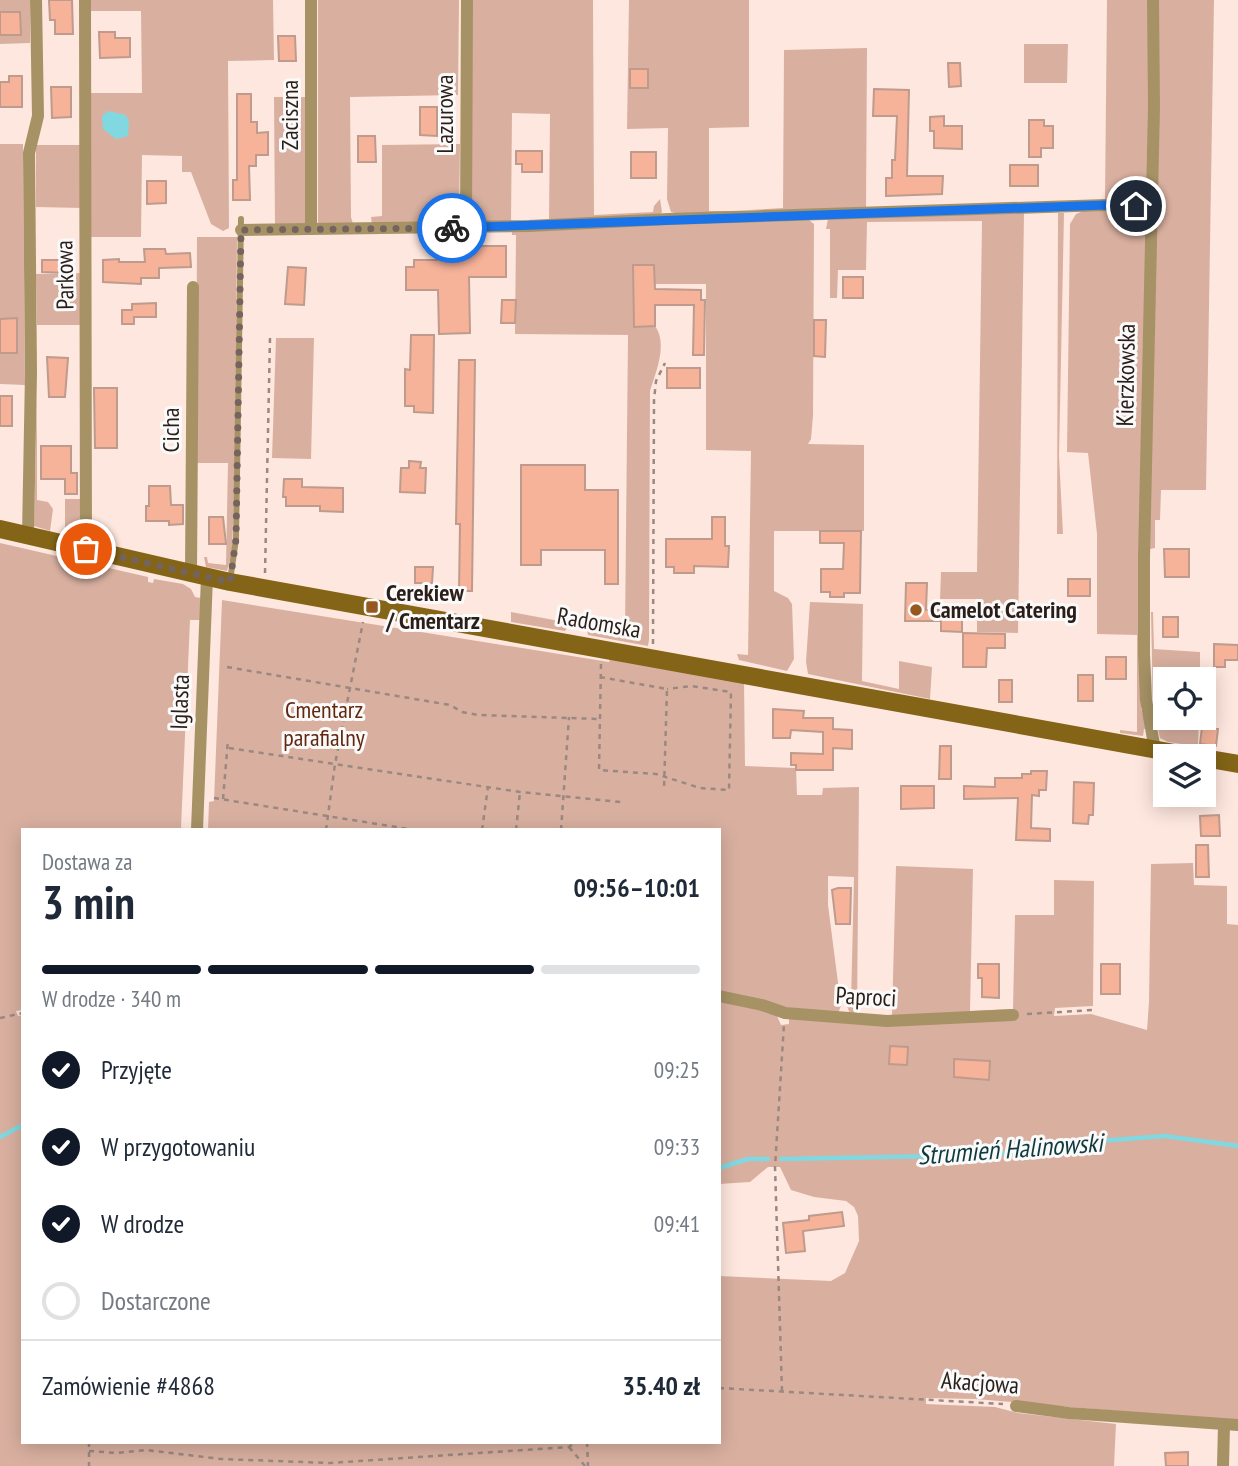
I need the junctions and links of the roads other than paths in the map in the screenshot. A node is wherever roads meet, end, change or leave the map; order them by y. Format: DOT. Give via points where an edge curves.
graph roads {
  1 [pos="36,0"];
  2 [pos="85,0"];
  3 [pos="311,0"];
  4 [pos="467,0"];
  5 [pos="1153,0"];
  6 [pos="1150,206"];
  7 [pos="241,225"];
  8 [pos="466,228"];
  9 [pos="311,229"];
  10 [pos="193,287"];
  11 [pos="0,529"];
  12 [pos="28,535"];
  13 [pos="86,549"];
  14 [pos="199,575"];
  15 [pos="230,582"];
  16 [pos="1154,744"];
  17 [pos="1153,750"];
  18 [pos="1216,760"];
  19 [pos="1238,764"];
  20 [pos="197,828"];
  21 [pos="721,996"];
  22 [pos="1013,1015"];
  23 [pos="1016,1406"];
  24 [pos="1224,1425"];
  25 [pos="1238,1425"];
  26 [pos="1223,1466"];
  1 -- 12 [label="street" via="37,125 29,153"];
  2 -- 13 [label="street, Parkowa"];
  3 -- 9 [label="street, Zaciszna"];
  4 -- 8 [label="street, Lazurowa"];
  5 -- 6 [label="street, Kierzkowska"];
  6 -- 8 [label="street"];
  6 -- 16 [label="street, Kierzkowska" via="1144,654"];
  7 -- 9 [label="street"];
  7 -- 15 [label="lane" via="236,539"];
  8 -- 9 [label="street"];
  10 -- 14 [label="street, Cicha"];
  11 -- 12 [label="street, Radomska"];
  12 -- 13 [label="street, Radomska"];
  13 -- 14 [label="street, Radomska"];
  14 -- 15 [label="street, Radomska"];
  14 -- 20 [label="street, Iglasta"];
  15 -- 17 [label="street, Radomska"];
  18 -- 19 [label="street"];
  21 -- 22 [label="street, Paproci" via="785,1013 887,1021"];
  23 -- 24 [label="street, Akacjowa"];
  24 -- 25 [label="street, Akacjowa"];
  24 -- 26 [label="street"];
}
